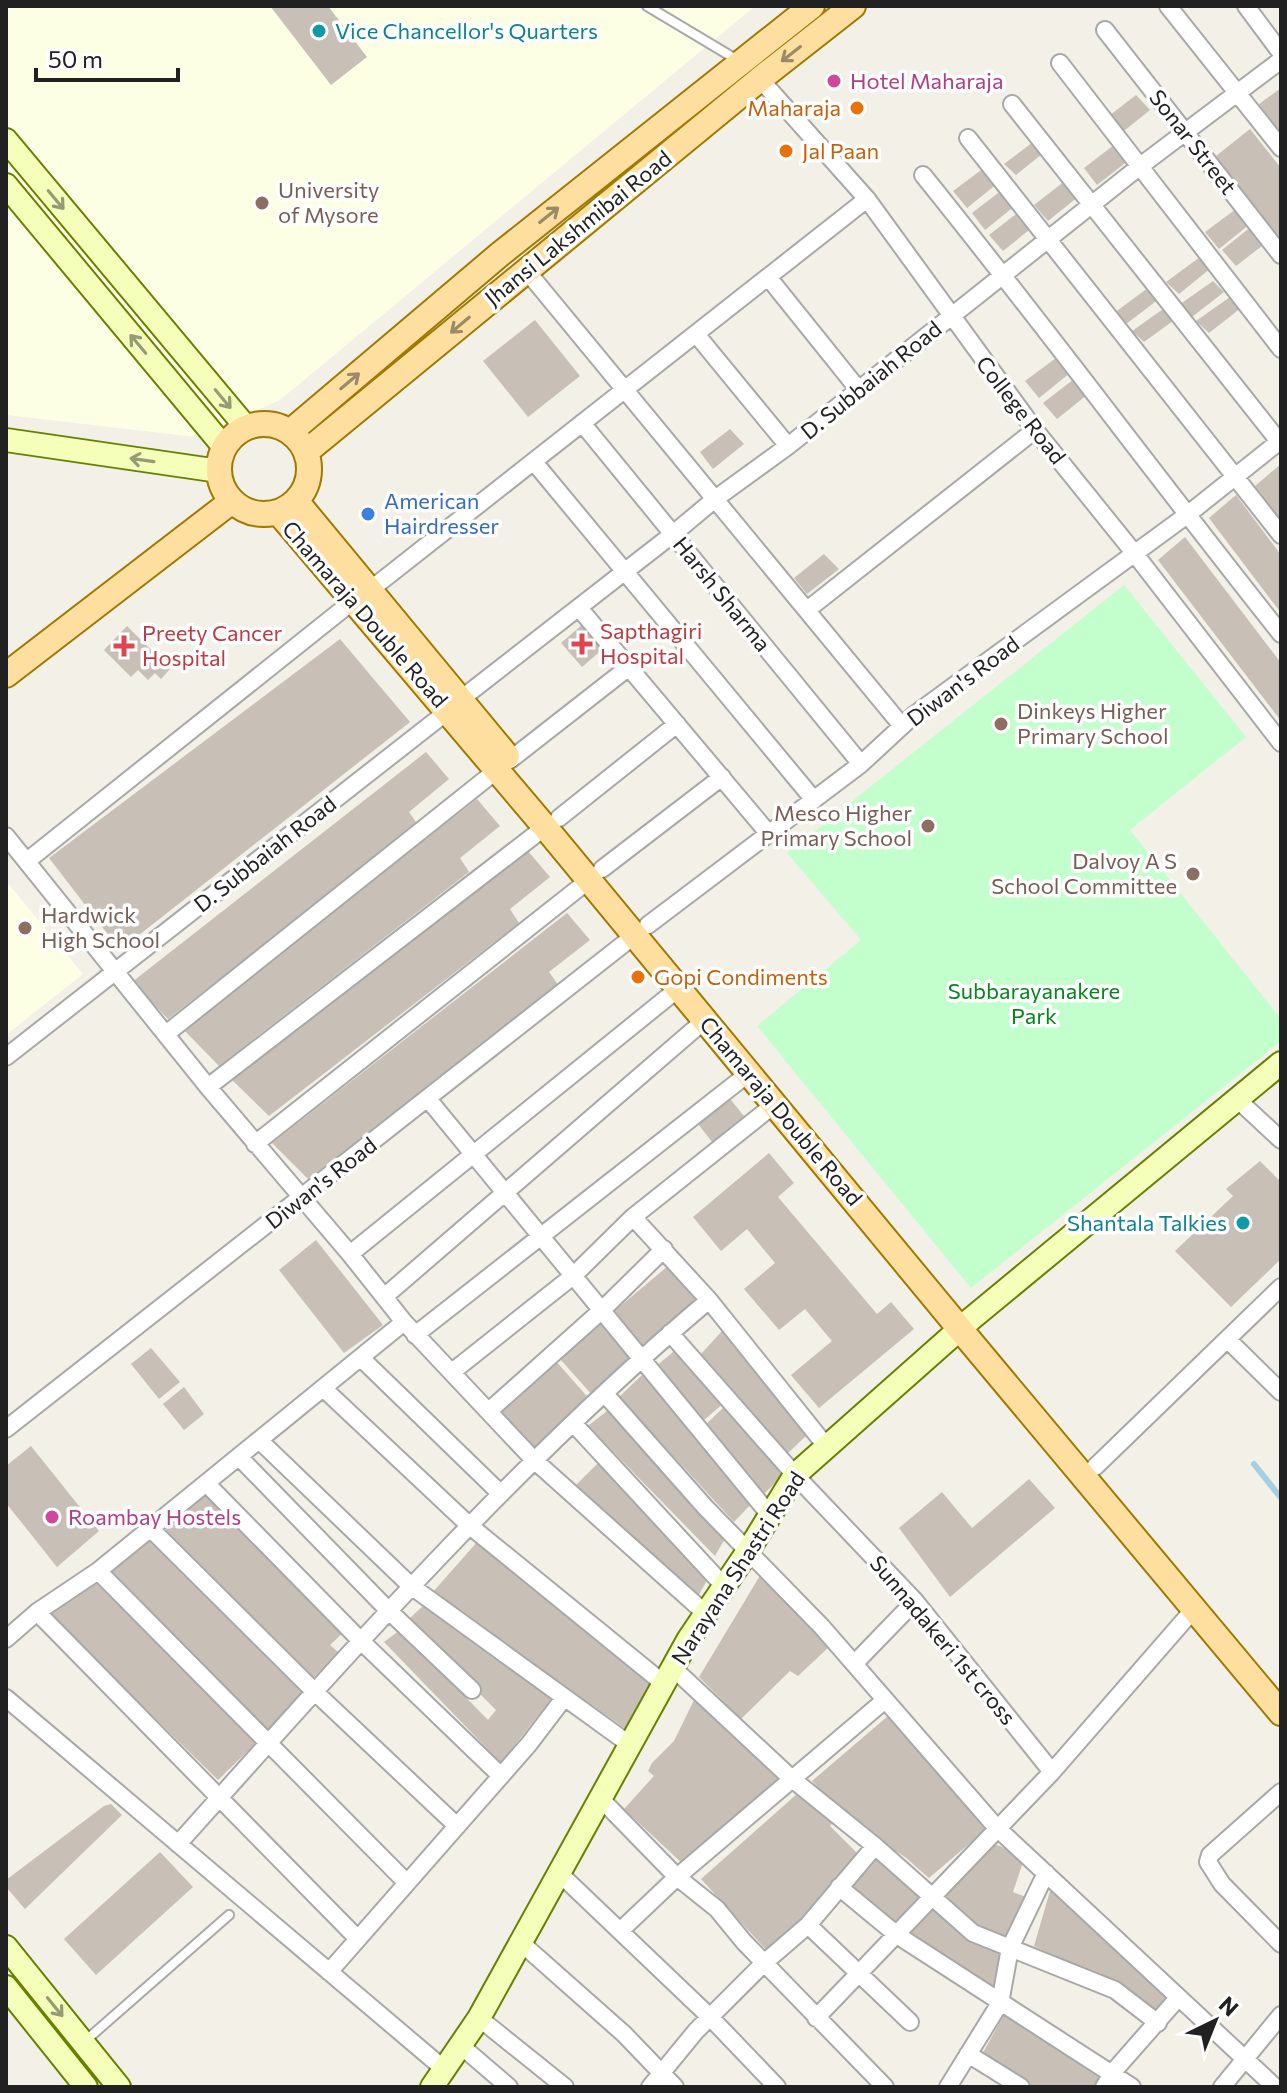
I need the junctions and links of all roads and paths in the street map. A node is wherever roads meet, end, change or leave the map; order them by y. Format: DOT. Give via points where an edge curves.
graph roads {
  1 [pos="647,6"];
  2 [pos="812,6"];
  3 [pos="853,6"];
  4 [pos="1168,6"];
  5 [pos="1246,6"];
  6 [pos="1105,30"];
  7 [pos="1281,53"];
  8 [pos="1281,60"];
  9 [pos="741,62"];
  10 [pos="1060,63"];
  11 [pos="760,79"];
  12 [pos="1239,94"];
  13 [pos="1012,104"];
  14 [pos="1184,132"];
  15 [pos="968,138"];
  16 [pos="6,140"];
  17 [pos="1281,148"];
  18 [pos="1139,167"];
  19 [pos="923,175"];
  20 [pos="6,185"];
  21 [pos="867,199"];
  22 [pos="1093,205"];
  23 [pos="1047,241"];
  24 [pos="1281,255"];
  25 [pos="526,270"];
  26 [pos="1004,275"];
  27 [pos="768,277"];
  28 [pos="950,316"];
  29 [pos="696,334"];
  30 [pos="1281,349"];
  31 [pos="858,389"];
  32 [pos="625,390"];
  33 [pos="582,423"];
  34 [pos="246,427"];
  35 [pos="1035,430"];
  36 [pos="290,432"];
  37 [pos="6,440"];
  38 [pos="1280,442"];
  39 [pos="788,446"];
  40 [pos="306,452"];
  41 [pos="222,459"];
  42 [pos="534,462"];
  43 [pos="1234,475"];
  44 [pos="715,499"];
  45 [pos="232,501"];
  46 [pos="287,506"];
  47 [pos="1187,515"];
  48 [pos="673,534"];
  49 [pos="1281,535"];
  50 [pos="1135,554"];
  51 [pos="625,572"];
  52 [pos="362,596"];
  53 [pos="579,608"];
  54 [pos="807,610"];
  55 [pos="1281,634"];
  56 [pos="629,667"];
  57 [pos="6,675"];
  58 [pos="454,705"];
  59 [pos="677,724"];
  60 [pos="902,726"];
  61 [pos="1281,743"];
  62 [pos="861,764"];
  63 [pos="504,765"];
  64 [pos="722,777"];
  65 [pos="814,800"];
  66 [pos="552,822"];
  67 [pos="769,834"];
  68 [pos="6,836"];
  69 [pos="27,861"];
  70 [pos="595,875"];
  71 [pos="641,930"];
  72 [pos="115,971"];
  73 [pos="679,988"];
  74 [pos="705,1020"];
  75 [pos="166,1034"];
  76 [pos="6,1057"];
  77 [pos="1281,1063"];
  78 [pos="749,1073"];
  79 [pos="208,1087"];
  80 [pos="428,1099"];
  81 [pos="1238,1100"];
  82 [pos="775,1104"];
  83 [pos="1281,1140"];
  84 [pos="255,1144"];
  85 [pos="473,1153"];
  86 [pos="506,1194"];
  87 [pos="303,1198"];
  88 [pos="633,1217"];
  89 [pos="540,1236"];
  90 [pos="664,1249"];
  91 [pos="350,1254"];
  92 [pos="573,1276"];
  93 [pos="1280,1289"];
  94 [pos="384,1297"];
  95 [pos="709,1300"];
  96 [pos="602,1310"];
  97 [pos="966,1324"];
  98 [pos="410,1328"];
  99 [pos="670,1333"];
  100 [pos="1227,1339"];
  101 [pos="361,1358"];
  102 [pos="642,1360"];
  103 [pos="452,1372"];
  104 [pos="323,1388"];
  105 [pos="1281,1392"];
  106 [pos="605,1394"];
  107 [pos="490,1410"];
  108 [pos="573,1423"];
  109 [pos="6,1429"];
  110 [pos="260,1441"];
  111 [pos="826,1446"];
  112 [pos="239,1457"];
  113 [pos="534,1460"];
  114 [pos="1095,1467"];
  115 [pos="795,1475"];
  116 [pos="206,1483"];
  117 [pos="501,1494"];
  118 [pos="769,1514"];
  119 [pos="470,1526"];
  120 [pos="150,1528"];
  121 [pos="748,1551"];
  122 [pos="98,1571"];
  123 [pos="723,1585"];
  124 [pos="411,1586"];
  125 [pos="915,1601"];
  126 [pos="1194,1609"];
  127 [pos="389,1611"];
  128 [pos="37,1612"];
  129 [pos="705,1613"];
  130 [pos="6,1639"];
  131 [pos="361,1641"];
  132 [pos="854,1664"];
  133 [pos="668,1675"];
  134 [pos="472,1690"];
  135 [pos="1281,1691"];
  136 [pos="315,1692"];
  137 [pos="6,1698"];
  138 [pos="564,1698"];
  139 [pos="885,1700"];
  140 [pos="1281,1713"];
  141 [pos="269,1743"];
  142 [pos="629,1744"];
  143 [pos="1052,1772"];
  144 [pos="501,1776"];
  145 [pos="791,1778"];
  146 [pos="1281,1792"];
  147 [pos="220,1797"];
  148 [pos="600,1798"];
  149 [pos="457,1826"];
  150 [pos="996,1827"];
  151 [pos="178,1844"];
  152 [pos="875,1846"];
  153 [pos="558,1872"];
  154 [pos="1046,1873"];
  155 [pos="677,1877"];
  156 [pos="407,1883"];
  157 [pos="839,1887"];
  158 [pos="932,1898"];
  159 [pos="229,1915"];
  160 [pos="808,1925"];
  161 [pos="620,1931"];
  162 [pos="897,1935"];
  163 [pos="358,1939"];
  164 [pos="519,1941"];
  165 [pos="1281,1944"];
  166 [pos="6,1947"];
  167 [pos="1010,1948"];
  168 [pos="764,1963"];
  169 [pos="329,1972"];
  170 [pos="859,1975"];
  171 [pos="6,1987"];
  172 [pos="1178,1998"];
  173 [pos="1000,2003"];
  174 [pos="1281,2015"];
  175 [pos="710,2017"];
  176 [pos="479,2018"];
  177 [pos="816,2018"];
  178 [pos="910,2022"];
  179 [pos="1158,2023"];
  180 [pos="83,2043"];
  181 [pos="460,2045"];
  182 [pos="968,2054"];
  183 [pos="1245,2057"];
  184 [pos="440,2080"];
  185 [pos="1108,2080"];
  186 [pos="656,2081"];
  187 [pos="879,2085"];
  188 [pos="86,2087"];
  189 [pos="119,2087"];
  190 [pos="509,2087"];
  191 [pos="565,2087"];
  192 [pos="675,2087"];
  193 [pos="777,2087"];
  194 [pos="948,2087"];
  195 [pos="1021,2087"];
  196 [pos="1132,2087"];
  197 [pos="1222,2087"];
  198 [pos="1275,2087"];
  1 -- 9 [label="lane"];
  2 -- 9 [label="main road, Jhansi Lakshmibai Road"];
  3 -- 11 [label="main road, Jhansi Lakshmibai Road, one-way"];
  4 -- 12 [label="street"];
  5 -- 7 [label="street"];
  6 -- 14 [label="street, Sonar Street"];
  8 -- 12 [label="street, D. Subbaiah Road"];
  36 -- 9 [label="main road, Jhansi Lakshmibai Road, one-way" via="499,255"];
  10 -- 18 [label="street"];
  11 -- 21 [label="street, College Road"];
  11 -- 25 [label="main road, Jhansi Lakshmibai Road"];
  12 -- 14 [label="street, D. Subbaiah Road"];
  12 -- 17 [label="street"];
  13 -- 22 [label="street"];
  14 -- 18 [label="street, D. Subbaiah Road"];
  14 -- 24 [label="street, Sonar Street"];
  15 -- 23 [label="street"];
  16 -- 34 [label="street, one-way"];
  18 -- 22 [label="street, D. Subbaiah Road"];
  18 -- 30 [label="street"];
  19 -- 26 [label="street"];
  41 -- 20 [label="street, one-way"];
  21 -- 27 [label="street"];
  21 -- 28 [label="street, College Road"];
  22 -- 23 [label="street, D. Subbaiah Road"];
  22 -- 38 [label="street"];
  23 -- 26 [label="street, D. Subbaiah Road"];
  23 -- 43 [label="street"];
  25 -- 32 [label="street"];
  25 -- 40 [label="main road, Jhansi Lakshmibai Road, one-way"];
  26 -- 28 [label="street, D. Subbaiah Road"];
  26 -- 47 [label="street"];
  27 -- 29 [label="street"];
  27 -- 31 [label="street"];
  28 -- 31 [label="street, D. Subbaiah Road"];
  28 -- 35 [label="street, College Road"];
  29 -- 32 [label="street"];
  29 -- 39 [label="street"];
  31 -- 39 [label="street, D. Subbaiah Road"];
  32 -- 33 [label="street"];
  32 -- 44 [label="street"];
  33 -- 42 [label="street"];
  33 -- 48 [label="street, Harsh Sharma"];
  34 -- 36 [label="main road" via="277,425"];
  34 -- 41 [label="main road" via="233,435"];
  35 -- 50 [label="street, College Road"];
  35 -- 54 [label="street"];
  36 -- 40 [label="main road"];
  41 -- 37 [label="street, one-way"];
  38 -- 43 [label="street, Diwan's Road"];
  39 -- 44 [label="street, D. Subbaiah Road"];
  40 -- 46 [label="main road" via="309,478"];
  41 -- 45 [label="main road" via="225,492"];
  42 -- 51 [label="street"];
  42 -- 52 [label="street"];
  43 -- 47 [label="street, Diwan's Road"];
  43 -- 49 [label="street"];
  44 -- 48 [label="street, D. Subbaiah Road"];
  44 -- 54 [label="street"];
  45 -- 46 [label="main road" via="254,513"];
  45 -- 57 [label="main road"];
  46 -- 52 [label="main road, Chamaraja Double Road"];
  47 -- 50 [label="street, Diwan's Road"];
  47 -- 55 [label="street"];
  48 -- 51 [label="street, D. Subbaiah Road"];
  48 -- 62 [label="street, Harsh Sharma"];
  50 -- 60 [label="street, Diwan's Road"];
  50 -- 61 [label="street, College Road"];
  51 -- 53 [label="street, D. Subbaiah Road"];
  51 -- 65 [label="street"];
  52 -- 58 [label="main road, Chamaraja Double Road"];
  52 -- 69 [label="street"];
  53 -- 56 [label="street"];
  53 -- 58 [label="street, D. Subbaiah Road"];
  54 -- 60 [label="street"];
  56 -- 59 [label="street"];
  56 -- 63 [label="street"];
  58 -- 63 [label="main road, Chamaraja Double Road"];
  58 -- 72 [label="street, D. Subbaiah Road"];
  59 -- 64 [label="street"];
  59 -- 66 [label="street"];
  60 -- 62 [label="street, Diwan's Road"];
  62 -- 65 [label="street, Diwan's Road"];
  63 -- 66 [label="main road, Chamaraja Double Road"];
  63 -- 75 [label="street"];
  64 -- 67 [label="street"];
  64 -- 70 [label="street"];
  65 -- 67 [label="street, Diwan's Road"];
  66 -- 70 [label="main road, Chamaraja Double Road"];
  66 -- 79 [label="street"];
  67 -- 71 [label="street, Diwan's Road"];
  68 -- 69 [label="street"];
  69 -- 72 [label="street"];
  70 -- 71 [label="main road, Chamaraja Double Road"];
  70 -- 84 [label="street"];
  71 -- 73 [label="main road, Chamaraja Double Road"];
  71 -- 80 [label="street, Diwan's Road"];
  71 -- 97 [label="main road, Chamaraja Double Road"];
  72 -- 75 [label="street"];
  72 -- 76 [label="street, D. Subbaiah Road"];
  73 -- 74 [label="main road, Chamaraja Double Road"];
  73 -- 85 [label="street"];
  74 -- 78 [label="main road, Chamaraja Double Road"];
  74 -- 86 [label="street"];
  75 -- 79 [label="street"];
  77 -- 81 [label="street, Narayana Shastri Road"];
  78 -- 82 [label="main road, Chamaraja Double Road"];
  78 -- 89 [label="street"];
  79 -- 84 [label="street"];
  80 -- 85 [label="street"];
  80 -- 87 [label="street, Diwan's Road"];
  81 -- 83 [label="street"];
  81 -- 97 [label="street, Narayana Shastri Road"];
  82 -- 88 [label="street"];
  82 -- 97 [label="main road, Chamaraja Double Road"];
  84 -- 87 [label="street"];
  85 -- 86 [label="street"];
  85 -- 91 [label="street"];
  86 -- 89 [label="street"];
  86 -- 94 [label="street"];
  87 -- 91 [label="street"];
  87 -- 109 [label="street, Diwan's Road"];
  88 -- 90 [label="street"];
  88 -- 92 [label="street"];
  89 -- 92 [label="street"];
  89 -- 98 [label="street"];
  90 -- 95 [label="street"];
  90 -- 96 [label="street"];
  91 -- 94 [label="street"];
  92 -- 96 [label="street"];
  92 -- 103 [label="street"];
  93 -- 100 [label="street"];
  94 -- 98 [label="street"];
  95 -- 99 [label="street"];
  95 -- 111 [label="street"];
  96 -- 102 [label="street"];
  96 -- 107 [label="street"];
  97 -- 111 [label="street, Narayana Shastri Road"];
  97 -- 114 [label="main road, Chamaraja Double Road"];
  97 -- 126 [label="main road, Chamaraja Double Road"];
  98 -- 101 [label="street"];
  98 -- 103 [label="street"];
  99 -- 102 [label="street"];
  99 -- 115 [label="street, Sunnadakeri 1st cross"];
  100 -- 105 [label="street"];
  100 -- 114 [label="street"];
  101 -- 104 [label="street"];
  101 -- 117 [label="street"];
  102 -- 106 [label="street"];
  102 -- 118 [label="street"];
  103 -- 107 [label="street"];
  104 -- 110 [label="street"];
  104 -- 119 [label="street"];
  106 -- 108 [label="street"];
  106 -- 121 [label="street"];
  107 -- 113 [label="street"];
  108 -- 113 [label="street"];
  108 -- 123 [label="street"];
  110 -- 112 [label="street"];
  110 -- 124 [label="street"];
  111 -- 115 [label="street, Narayana Shastri Road"];
  112 -- 116 [label="street"];
  112 -- 127 [label="street"];
  113 -- 117 [label="street"];
  113 -- 129 [label="street"];
  114 -- 135 [label="main road, Chamaraja Double Road"];
  115 -- 118 [label="street, Narayana Shastri Road"];
  115 -- 125 [label="street, Sunnadakeri 1st cross"];
  116 -- 120 [label="street"];
  116 -- 131 [label="street"];
  117 -- 119 [label="street"];
  118 -- 121 [label="street, Narayana Shastri Road"];
  119 -- 124 [label="street"];
  119 -- 133 [label="street"];
  120 -- 122 [label="street"];
  120 -- 136 [label="street"];
  121 -- 123 [label="street, Narayana Shastri Road"];
  121 -- 132 [label="street"];
  122 -- 128 [label="street"];
  122 -- 141 [label="street"];
  123 -- 129 [label="street, Narayana Shastri Road"];
  124 -- 127 [label="street"];
  124 -- 138 [label="street"];
  125 -- 132 [label="street"];
  125 -- 143 [label="street, Sunnadakeri 1st cross"];
  126 -- 140 [label="main road, Chamaraja Double Road"];
  126 -- 143 [label="street"];
  127 -- 131 [label="street"];
  127 -- 134 [label="street"];
  128 -- 130 [label="street"];
  128 -- 147 [label="street"];
  129 -- 133 [label="street, Narayana Shastri Road"];
  131 -- 136 [label="street"];
  131 -- 144 [label="street"];
  132 -- 139 [label="street"];
  133 -- 142 [label="street, Narayana Shastri Road"];
  133 -- 145 [label="street"];
  136 -- 141 [label="street"];
  136 -- 149 [label="street"];
  137 -- 151 [label="street"];
  138 -- 142 [label="street"];
  138 -- 144 [label="street"];
  139 -- 145 [label="street"];
  139 -- 150 [label="street"];
  141 -- 147 [label="street"];
  141 -- 156 [label="street"];
  142 -- 148 [label="street, Narayana Shastri Road"];
  143 -- 150 [label="street"];
  144 -- 149 [label="street"];
  145 -- 152 [label="street"];
  145 -- 155 [label="street"];
  146 -- 165 [label="street" via="1208,1862 1222,1884"];
  147 -- 151 [label="street"];
  147 -- 163 [label="street"];
  148 -- 153 [label="street, Narayana Shastri Road"];
  148 -- 155 [label="street"];
  149 -- 156 [label="street"];
  150 -- 154 [label="street"];
  150 -- 158 [label="street"];
  151 -- 169 [label="street"];
  152 -- 157 [label="street"];
  152 -- 158 [label="street"];
  153 -- 161 [label="street"];
  153 -- 164 [label="street, Narayana Shastri Road"];
  154 -- 167 [label="street"];
  154 -- 172 [label="street"];
  155 -- 161 [label="street"];
  155 -- 168 [label="street" via="717,1909"];
  156 -- 163 [label="street"];
  157 -- 160 [label="street"];
  157 -- 162 [label="street"];
  158 -- 162 [label="street"];
  158 -- 167 [label="street" via="973,1933"];
  159 -- 180 [label="lane"];
  160 -- 168 [label="street"];
  160 -- 170 [label="street"];
  161 -- 175 [label="street"];
  162 -- 170 [label="street"];
  162 -- 173 [label="street"];
  163 -- 169 [label="street"];
  164 -- 176 [label="street, Narayana Shastri Road"];
  164 -- 186 [label="street" via="624,2034"];
  166 -- 180 [label="street, one-way"];
  167 -- 173 [label="street"];
  167 -- 179 [label="street" via="1115,1990"];
  168 -- 175 [label="street"];
  168 -- 177 [label="street"];
  169 -- 184 [label="street"];
  170 -- 177 [label="street"];
  170 -- 178 [label="street"];
  171 -- 188 [label="street"];
  172 -- 179 [label="street"];
  172 -- 183 [label="street"];
  173 -- 182 [label="street"];
  173 -- 185 [label="street"];
  174 -- 183 [label="street"];
  175 -- 186 [label="street"];
  175 -- 193 [label="street"];
  176 -- 181 [label="street, Narayana Shastri Road"];
  176 -- 191 [label="street"];
  177 -- 187 [label="street"];
  179 -- 185 [label="street"];
  180 -- 189 [label="street"];
  181 -- 184 [label="street, Narayana Shastri Road"];
  181 -- 190 [label="street"];
  182 -- 194 [label="street"];
  182 -- 195 [label="street"];
  183 -- 197 [label="street"];
  183 -- 198 [label="street"];
  185 -- 196 [label="street"];
  186 -- 192 [label="street"];
}
